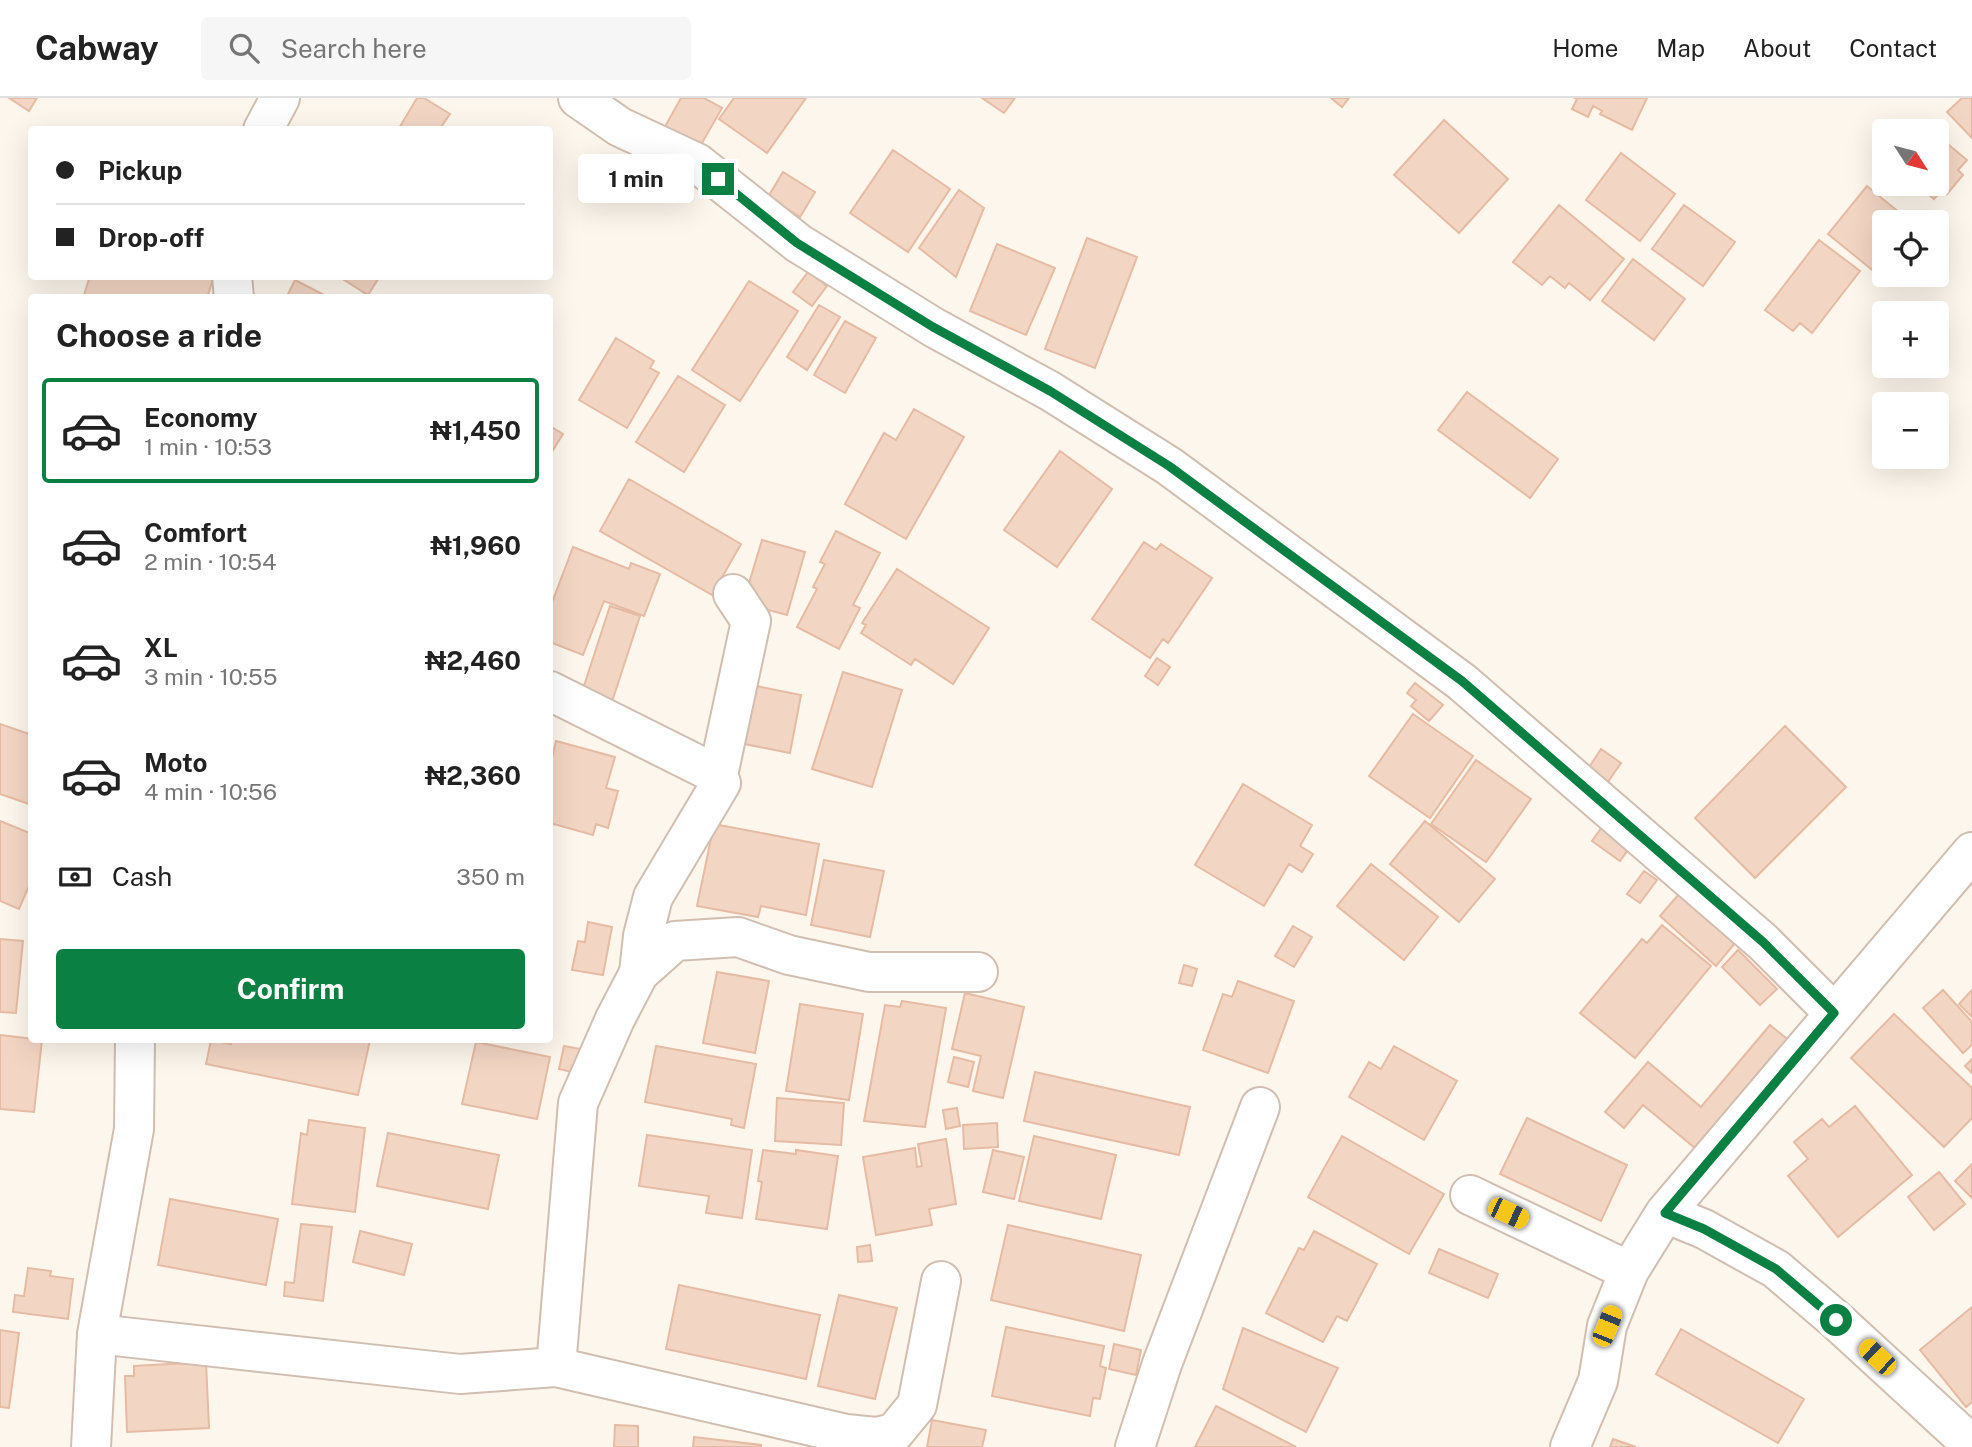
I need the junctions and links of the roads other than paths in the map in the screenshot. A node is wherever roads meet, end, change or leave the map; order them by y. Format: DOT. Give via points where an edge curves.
graph roads {
  1 [pos="280,98"];
  2 [pos="578,98"];
  3 [pos="265,126"];
  4 [pos="733,594"];
  5 [pos="553,692"];
  6 [pos="718,775"];
  7 [pos="1972,852"];
  8 [pos="978,972"];
  9 [pos="639,973"];
  10 [pos="1834,1013"];
  11 [pos="135,1043"];
  12 [pos="1259,1107"];
  13 [pos="1470,1195"];
  14 [pos="1665,1213"];
  15 [pos="1629,1271"];
  16 [pos="941,1281"];
  17 [pos="97,1334"];
  18 [pos="556,1367"];
  19 [pos="91,1447"];
  20 [pos="1135,1447"];
  21 [pos="1570,1447"];
  22 [pos="1970,1447"];
  1 -- 3 [label="street"];
  2 -- 10 [label="street" via="620,127 698,163 797,243 1169,466 1462,681 1763,942"];
  4 -- 6 [label="street" via="751,621"];
  5 -- 6 [label="street"];
  6 -- 9 [label="street" via="721,783 653,897"];
  7 -- 10 [label="street"];
  8 -- 9 [label="street" via="869,972 789,956 738,937 675,941"];
  9 -- 18 [label="street" via="578,1103"];
  10 -- 14 [label="street"];
  11 -- 17 [label="street" via="134,1129"];
  12 -- 20 [label="street"];
  13 -- 15 [label="street"];
  14 -- 15 [label="street"];
  14 -- 22 [label="street" via="1776,1269"];
  15 -- 21 [label="street" via="1607,1326 1598,1381"];
  16 -- 18 [label="street" via="917,1405 894,1433 876,1437 846,1434"];
  17 -- 18 [label="street" via="460,1374"];
  17 -- 19 [label="street"];
}
